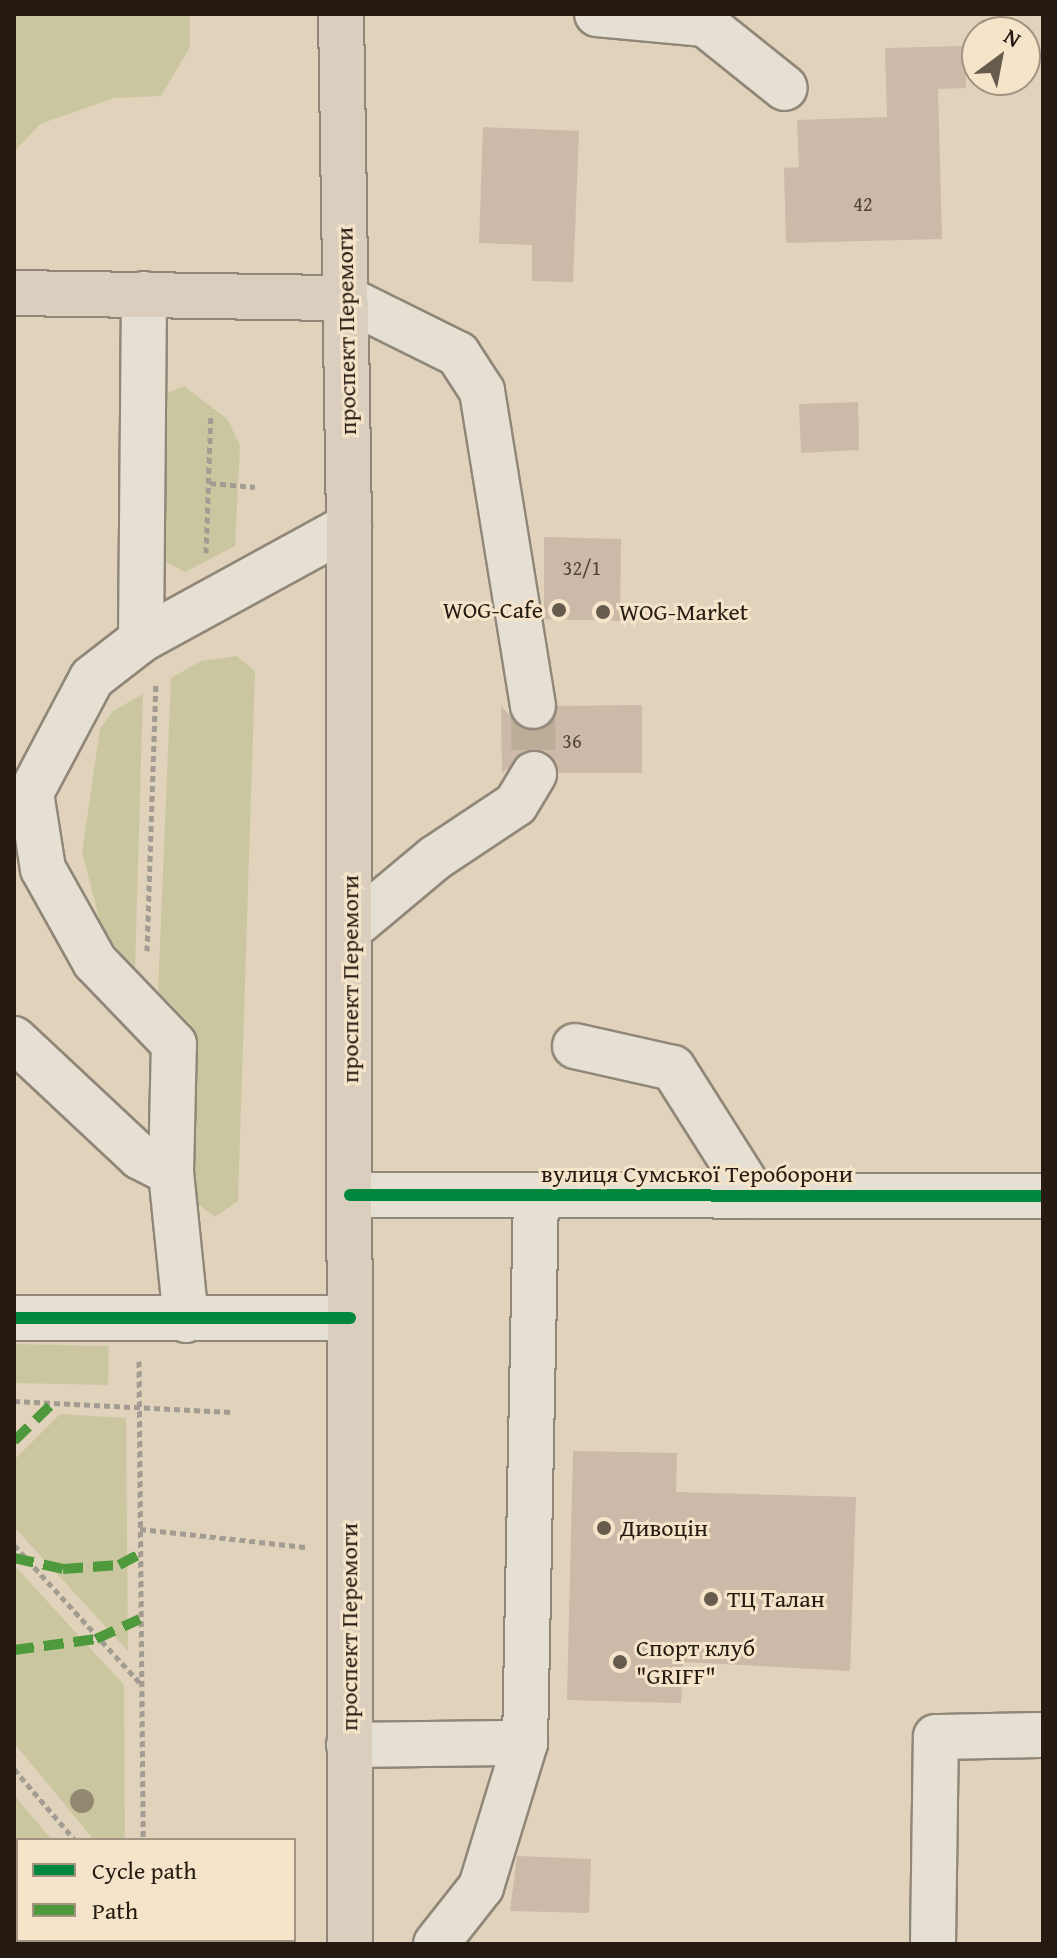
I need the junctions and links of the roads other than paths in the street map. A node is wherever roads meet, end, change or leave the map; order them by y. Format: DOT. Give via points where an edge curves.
graph roads {
  1 [pos="341,14"];
  2 [pos="597,14"];
  3 [pos="785,88"];
  4 [pos="14,293"];
  5 [pos="144,294"];
  6 [pos="345,298"];
  7 [pos="349,526"];
  8 [pos="149,660"];
  9 [pos="533,706"];
  10 [pos="534,774"];
  11 [pos="350,929"];
  12 [pos="14,1039"];
  13 [pos="575,1046"];
  14 [pos="171,1173"];
  15 [pos="350,1195"];
  16 [pos="754,1196"];
  17 [pos="1043,1196"];
  18 [pos="536,1197"];
  19 [pos="14,1318"];
  20 [pos="350,1318"];
  21 [pos="186,1320"];
  22 [pos="1043,1735"];
  23 [pos="525,1743"];
  24 [pos="349,1745"];
  25 [pos="350,1944"];
  26 [pos="436,1944"];
  27 [pos="933,1944"];
  1 -- 6 [label="main road, проспект Перемоги"];
  2 -- 3 [label="street" via="705,24"];
  4 -- 5 [label="main road"];
  5 -- 6 [label="main road"];
  5 -- 8 [label="street"];
  6 -- 7 [label="main road, проспект Перемоги"];
  6 -- 9 [label="street" via="458,354 482,391"];
  7 -- 8 [label="street" via="181,618"];
  7 -- 11 [label="main road, проспект Перемоги"];
  8 -- 14 [label="street" via="92,678 31,793 43,869 95,962 174,1044"];
  10 -- 11 [label="street" via="516,804 435,858"];
  11 -- 15 [label="main road, проспект Перемоги"];
  12 -- 14 [label="street" via="140,1157"];
  13 -- 16 [label="street" via="673,1068"];
  14 -- 21 [label="street"];
  15 -- 18 [label="street, вулиця Сумської Тероборони"];
  15 -- 20 [label="main road, проспект Перемоги"];
  16 -- 17 [label="street, вулиця Сумської Тероборони"];
  16 -- 18 [label="street, вулиця Сумської Тероборони"];
  18 -- 23 [label="street"];
  19 -- 21 [label="street"];
  20 -- 21 [label="street"];
  20 -- 24 [label="main road, проспект Перемоги"];
  22 -- 27 [label="street" via="936,1737"];
  23 -- 24 [label="street"];
  23 -- 26 [label="street" via="481,1887"];
  24 -- 25 [label="main road, проспект Перемоги"];
}
